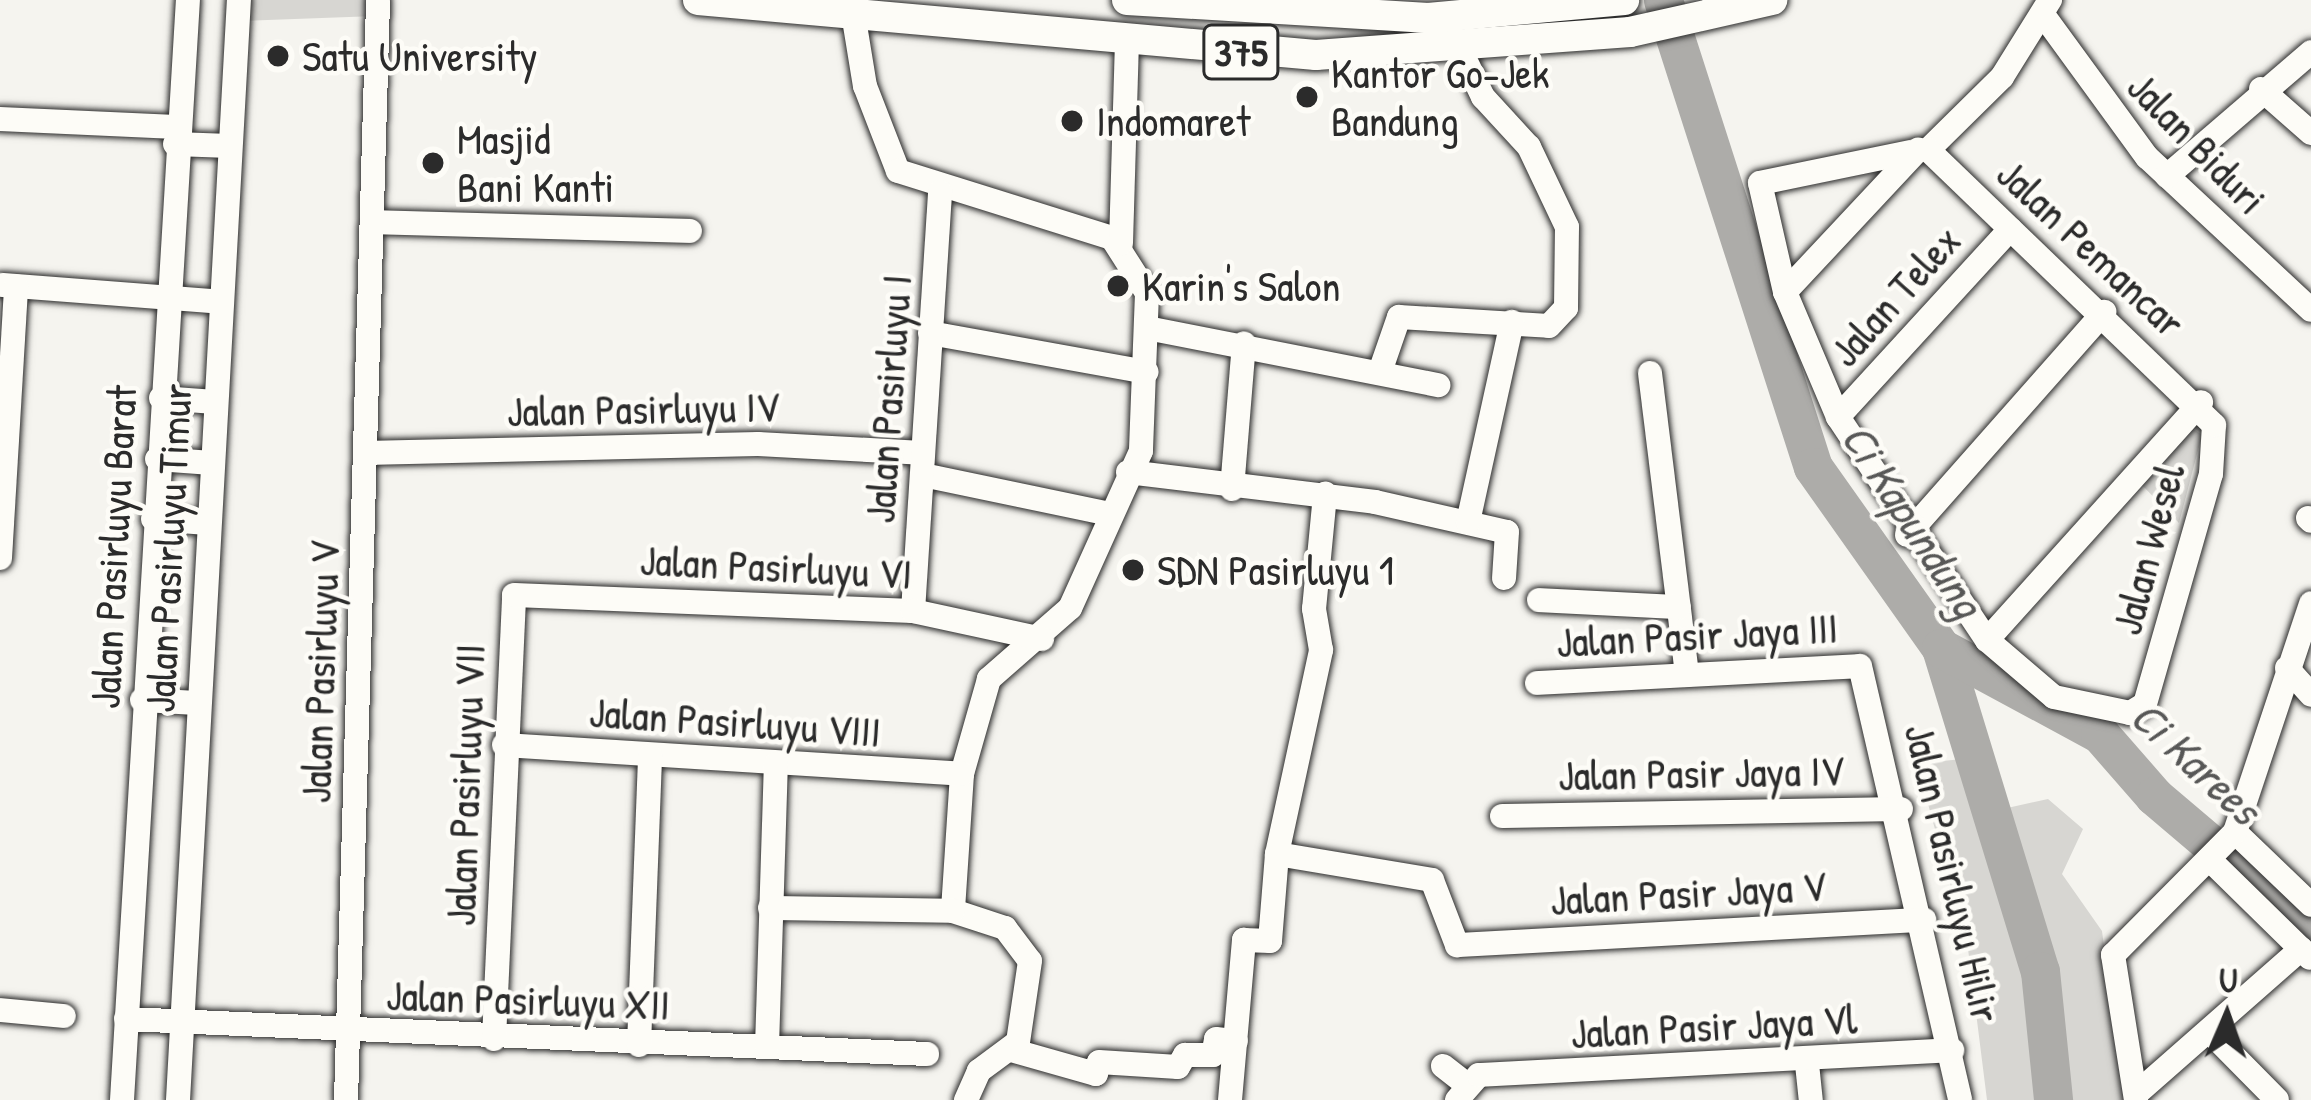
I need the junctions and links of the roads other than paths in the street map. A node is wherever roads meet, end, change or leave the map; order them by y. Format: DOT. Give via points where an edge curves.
graph roads {
  1 [pos="188,0"];
  2 [pos="238,0"];
  3 [pos="379,0"];
  4 [pos="698,0"];
  5 [pos="1127,0"];
  6 [pos="1623,0"];
  7 [pos="1772,0"];
  8 [pos="2047,8"];
  9 [pos="1426,9"];
  10 [pos="853,14"];
  11 [pos="1127,42"];
  12 [pos="1461,51"];
  13 [pos="2311,52"];
  14 [pos="2260,89"];
  15 [pos="0,118"];
  16 [pos="2311,133"];
  17 [pos="180,138"];
  18 [pos="224,146"];
  19 [pos="1919,151"];
  20 [pos="2167,176"];
  21 [pos="940,192"];
  22 [pos="372,221"];
  23 [pos="2010,229"];
  24 [pos="690,230"];
  25 [pos="1121,244"];
  26 [pos="8,285"];
  27 [pos="1785,292"];
  28 [pos="167,298"];
  29 [pos="221,302"];
  30 [pos="2311,310"];
  31 [pos="2104,312"];
  32 [pos="1512,322"];
  33 [pos="1147,328"];
  34 [pos="930,333"];
  35 [pos="1244,343"];
  36 [pos="1382,366"];
  37 [pos="1147,371"];
  38 [pos="1650,373"];
  39 [pos="1438,386"];
  40 [pos="2201,402"];
  41 [pos="166,404"];
  42 [pos="210,407"];
  43 [pos="1838,416"];
  44 [pos="365,453"];
  45 [pos="164,459"];
  46 [pos="205,462"];
  47 [pos="922,464"];
  48 [pos="1128,472"];
  49 [pos="1232,489"];
  50 [pos="1325,494"];
  51 [pos="1105,513"];
  52 [pos="159,519"];
  53 [pos="1468,522"];
  54 [pos="203,523"];
  55 [pos="1907,535"];
  56 [pos="0,557"];
  57 [pos="1504,578"];
  58 [pos="1539,600"];
  59 [pos="2311,603"];
  60 [pos="512,606"];
  61 [pos="1679,607"];
  62 [pos="913,610"];
  63 [pos="1042,640"];
  64 [pos="1987,640"];
  65 [pos="1860,666"];
  66 [pos="2287,668"];
  67 [pos="1687,675"];
  68 [pos="1537,683"];
  69 [pos="2311,695"];
  70 [pos="142,700"];
  71 [pos="198,703"];
  72 [pos="504,745"];
  73 [pos="650,756"];
  74 [pos="776,764"];
  75 [pos="962,774"];
  76 [pos="1901,809"];
  77 [pos="1502,816"];
  78 [pos="2222,845"];
  79 [pos="1276,854"];
  80 [pos="2311,905"];
  81 [pos="770,908"];
  82 [pos="953,911"];
  83 [pos="1924,920"];
  84 [pos="2306,954"];
  85 [pos="0,1010"];
  86 [pos="64,1016"];
  87 [pos="126,1019"];
  88 [pos="181,1021"];
  89 [pos="349,1031"];
  90 [pos="2212,1035"];
  91 [pos="494,1039"];
  92 [pos="1236,1042"];
  93 [pos="639,1045"];
  94 [pos="767,1047"];
  95 [pos="1010,1050"];
  96 [pos="1952,1050"];
  97 [pos="927,1054"];
  98 [pos="1807,1064"];
  99 [pos="1442,1066"];
  100 [pos="1467,1086"];
  101 [pos="2136,1097"];
  102 [pos="122,1100"];
  103 [pos="178,1100"];
  104 [pos="346,1100"];
  105 [pos="966,1100"];
  106 [pos="1230,1100"];
  107 [pos="1811,1100"];
  108 [pos="1960,1100"];
  109 [pos="2277,1100"];
  1 -- 17 [label="street, Jalan Pasirluyu Barat"];
  2 -- 18 [label="street, Jalan Pasirluyu Timur"];
  3 -- 22 [label="street, Jalan Pasirluyu V"];
  4 -- 10 [label="main road, 375"];
  5 -- 9 [label="main road, 375"];
  6 -- 9 [label="main road, 375"];
  7 -- 12 [label="main road, 375" via="1630,32"];
  8 -- 19 [label="street" via="2002,77"];
  8 -- 20 [label="street, Jalan Biduri" via="2096,98"];
  10 -- 11 [label="main road, 375"];
  10 -- 21 [label="street" via="889,154"];
  11 -- 12 [label="main road, 375"];
  11 -- 25 [label="street"];
  12 -- 32 [label="street" via="1546,176 1572,250 1558,323"];
  13 -- 14 [label="street"];
  14 -- 16 [label="street"];
  14 -- 20 [label="street"];
  15 -- 17 [label="street"];
  17 -- 18 [label="street"];
  17 -- 28 [label="street, Jalan Pasirluyu Barat"];
  18 -- 29 [label="street, Jalan Pasirluyu Timur"];
  19 -- 23 [label="street, Jalan Pemancar"];
  19 -- 27 [label="street"];
  19 -- 27 [label="street, Jalan Wesel" via="1758,184"];
  20 -- 30 [label="street, Jalan Biduri"];
  21 -- 25 [label="street"];
  21 -- 34 [label="street, Jalan Pasirluyu I"];
  22 -- 24 [label="street"];
  22 -- 44 [label="street, Jalan Pasirluyu V"];
  23 -- 31 [label="street, Jalan Pemancar"];
  23 -- 43 [label="street, Jalan Telex"];
  25 -- 33 [label="street" via="1145,284"];
  26 -- 28 [label="street"];
  26 -- 56 [label="street"];
  27 -- 43 [label="street, Jalan Wesel"];
  28 -- 29 [label="street"];
  28 -- 41 [label="street, Jalan Pasirluyu Barat"];
  29 -- 42 [label="street, Jalan Pasirluyu Timur"];
  31 -- 40 [label="street, Jalan Pemancar"];
  31 -- 55 [label="street"];
  32 -- 36 [label="street" via="1400,317"];
  32 -- 53 [label="street"];
  33 -- 35 [label="street"];
  33 -- 37 [label="street"];
  34 -- 37 [label="street"];
  34 -- 47 [label="street, Jalan Pasirluyu I"];
  35 -- 36 [label="street"];
  35 -- 49 [label="street"];
  36 -- 39 [label="street"];
  37 -- 48 [label="street"];
  38 -- 61 [label="street"];
  40 -- 64 [label="street"];
  40 -- 64 [label="street, Jalan Wesel" via="2214,461 2143,707 2117,714 2054,697"];
  41 -- 42 [label="street"];
  41 -- 45 [label="street, Jalan Pasirluyu Barat"];
  42 -- 46 [label="street, Jalan Pasirluyu Timur"];
  43 -- 55 [label="street, Jalan Wesel"];
  44 -- 47 [label="street, Jalan Pasirluyu IV" via="758,444"];
  44 -- 89 [label="street, Jalan Pasirluyu V"];
  45 -- 46 [label="street"];
  45 -- 52 [label="street, Jalan Pasirluyu Barat"];
  46 -- 54 [label="street, Jalan Pasirluyu Timur"];
  47 -- 51 [label="street, Jalan Pasirluyu IV"];
  47 -- 62 [label="street, Jalan Pasirluyu I"];
  48 -- 49 [label="street"];
  48 -- 51 [label="street"];
  49 -- 50 [label="street"];
  50 -- 53 [label="street"];
  50 -- 79 [label="street" via="1314,609 1321,650"];
  51 -- 63 [label="street" via="1086,578"];
  52 -- 54 [label="street"];
  52 -- 70 [label="street, Jalan Pasirluyu Barat"];
  53 -- 57 [label="street" via="1513,538"];
  54 -- 71 [label="street, Jalan Pasirluyu Timur"];
  55 -- 64 [label="street, Jalan Wesel"];
  58 -- 61 [label="street"];
  59 -- 66 [label="street"];
  60 -- 62 [label="street, Jalan Pasirluyu VI" via="520,593"];
  60 -- 72 [label="street, Jalan Pasirluyu VII"];
  61 -- 67 [label="street"];
  62 -- 63 [label="street, Jalan Pasirluyu VI"];
  63 -- 75 [label="street" via="989,679"];
  65 -- 67 [label="street, Jalan Pasir Jaya III"];
  65 -- 76 [label="street, Jalan Pasirluyu Hilir"];
  66 -- 69 [label="street"];
  66 -- 78 [label="street"];
  67 -- 68 [label="street, Jalan Pasir Jaya III"];
  70 -- 71 [label="street"];
  70 -- 87 [label="street, Jalan Pasirluyu Barat"];
  71 -- 88 [label="street, Jalan Pasirluyu Timur"];
  72 -- 73 [label="street, Jalan Pasirluyu VIII"];
  72 -- 91 [label="street, Jalan Pasirluyu VII"];
  73 -- 74 [label="street, Jalan Pasirluyu VIII"];
  73 -- 93 [label="street"];
  74 -- 75 [label="street, Jalan Pasirluyu VIII"];
  74 -- 81 [label="street"];
  75 -- 82 [label="street"];
  76 -- 77 [label="street, Jalan Pasir Jaya IV"];
  76 -- 83 [label="street, Jalan Pasirluyu Hilir"];
  78 -- 80 [label="street"];
  78 -- 84 [label="street"];
  78 -- 101 [label="street" via="2111,961"];
  79 -- 83 [label="street, Jalan Pasir Jaya V" via="1432,880 1457,945"];
  79 -- 92 [label="street" via="1270,941 1244,940"];
  81 -- 82 [label="street"];
  81 -- 94 [label="street"];
  82 -- 95 [label="street" via="993,921 1028,947"];
  83 -- 96 [label="street, Jalan Pasirluyu Hilir"];
  84 -- 90 [label="street"];
  85 -- 86 [label="street"];
  87 -- 88 [label="street, Jalan Pasirluyu XII"];
  87 -- 102 [label="street, Jalan Pasirluyu Barat"];
  88 -- 89 [label="street, Jalan Pasirluyu XII"];
  88 -- 103 [label="street, Jalan Pasirluyu Timur"];
  89 -- 91 [label="street, Jalan Pasirluyu XII"];
  89 -- 104 [label="street, Jalan Pasirluyu V"];
  90 -- 101 [label="street"];
  90 -- 109 [label="street"];
  91 -- 93 [label="street, Jalan Pasirluyu XII"];
  92 -- 95 [label="street" via="1216,1039 1213,1055 1185,1055 1177,1067 1099,1062 1096,1074"];
  92 -- 106 [label="street"];
  93 -- 94 [label="street, Jalan Pasirluyu XII"];
  94 -- 97 [label="street, Jalan Pasirluyu XII"];
  95 -- 105 [label="street" via="979,1071"];
  96 -- 98 [label="street, Jalan Pasir Jaya Vl"];
  96 -- 108 [label="street, Jalan Pasirluyu Hilir"];
  98 -- 100 [label="street, Jalan Pasir Jaya Vl"];
  98 -- 107 [label="street"];
  99 -- 100 [label="street"];
}
